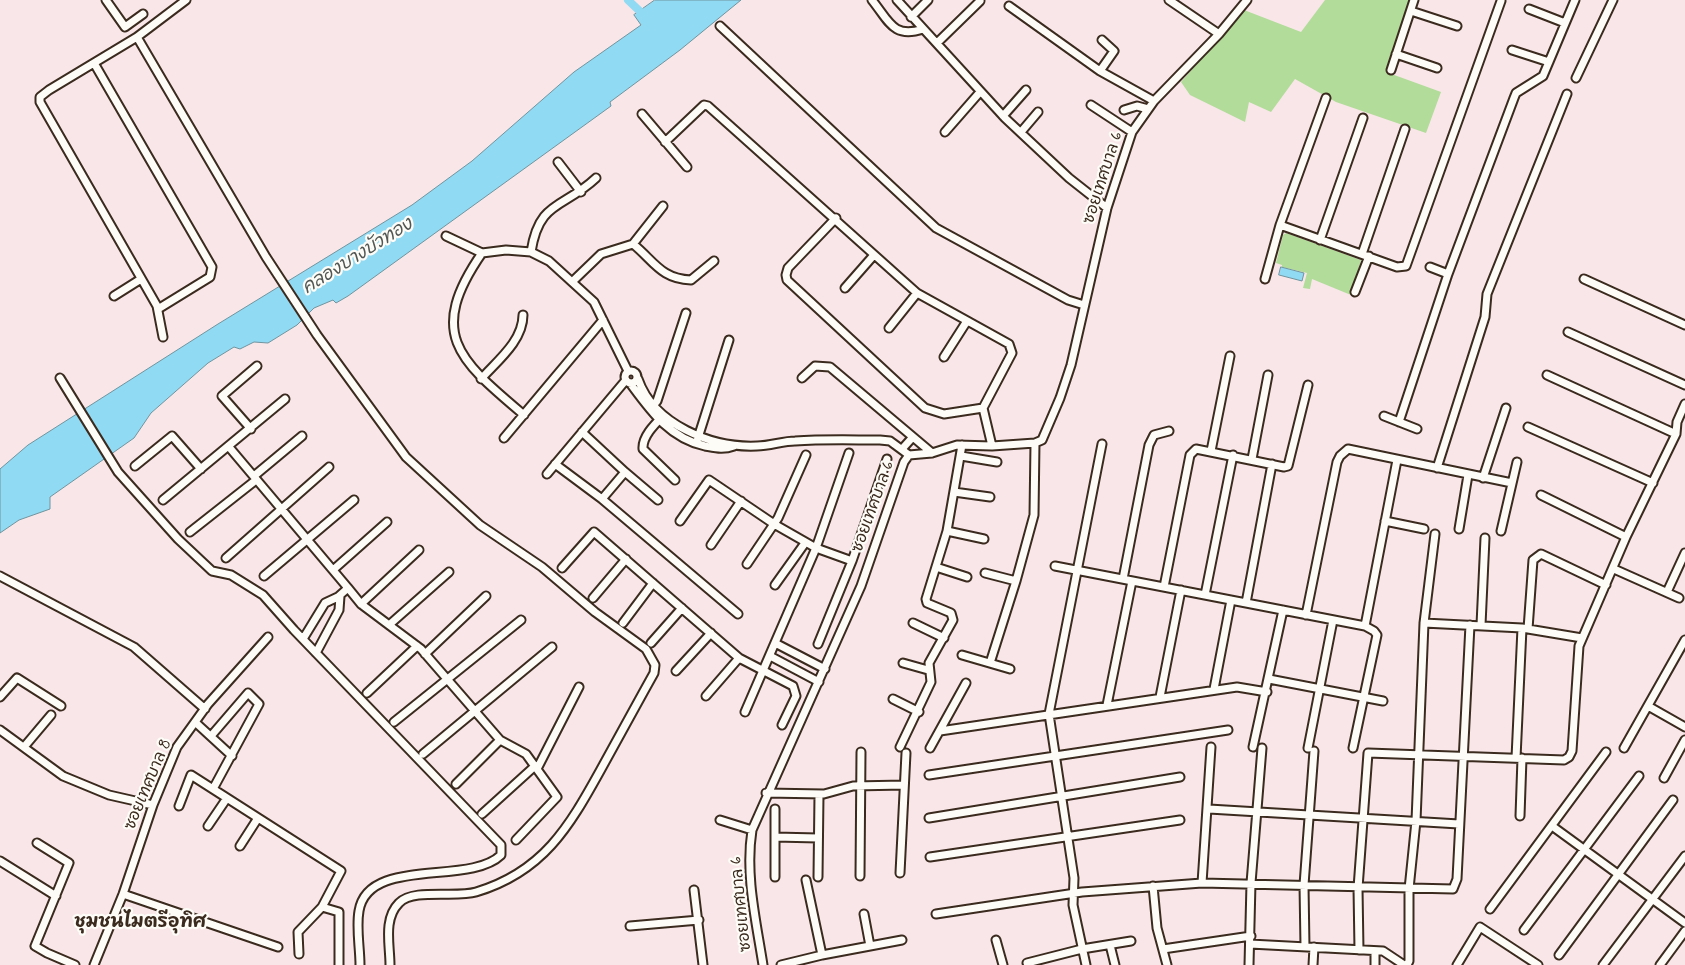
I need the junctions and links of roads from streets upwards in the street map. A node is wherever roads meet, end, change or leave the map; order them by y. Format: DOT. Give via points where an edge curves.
graph roads {
  1 [pos="106,0"];
  2 [pos="186,0"];
  3 [pos="872,0"];
  4 [pos="897,0"];
  5 [pos="928,0"];
  6 [pos="1169,0"];
  7 [pos="1247,0"];
  8 [pos="1414,0"];
  9 [pos="1502,0"];
  10 [pos="1575,0"];
  11 [pos="1613,0"];
  12 [pos="980,1"];
  13 [pos="1009,6"];
  14 [pos="1529,9"];
  15 [pos="1411,11"];
  16 [pos="143,14"];
  17 [pos="911,17"];
  18 [pos="1565,23"];
  19 [pos="720,26"];
  20 [pos="1457,26"];
  21 [pos="923,29"];
  22 [pos="1218,34"];
  23 [pos="136,38"];
  24 [pos="1102,40"];
  25 [pos="937,43"];
  26 [pos="1512,50"];
  27 [pos="1396,54"];
  28 [pos="1549,62"];
  29 [pos="94,63"];
  30 [pos="1437,68"];
  31 [pos="1391,70"];
  32 [pos="1100,71"];
  33 [pos="1576,78"];
  34 [pos="1026,90"];
  35 [pos="980,92"];
  36 [pos="1567,94"];
  37 [pos="1326,98"];
  38 [pos="1154,101"];
  39 [pos="1091,105"];
  40 [pos="1148,109"];
  41 [pos="1124,110"];
  42 [pos="1038,112"];
  43 [pos="642,114"];
  44 [pos="1003,116"];
  45 [pos="1363,118"];
  46 [pos="1405,129"];
  47 [pos="945,132"];
  48 [pos="1020,132"];
  49 [pos="1132,132"];
  50 [pos="665,142"];
  51 [pos="558,162"];
  52 [pos="687,167"];
  53 [pos="596,178"];
  54 [pos="582,192"];
  55 [pos="662,206"];
  56 [pos="1107,208"];
  57 [pos="836,218"];
  58 [pos="1280,225"];
  59 [pos="446,236"];
  60 [pos="1320,240"];
  61 [pos="633,244"];
  62 [pos="482,252"];
  63 [pos="531,252"];
  64 [pos="1365,255"];
  65 [pos="874,256"];
  66 [pos="714,261"];
  67 [pos="1430,267"];
  68 [pos="1448,274"];
  69 [pos="141,279"];
  70 [pos="1265,279"];
  71 [pos="1584,279"];
  72 [pos="573,281"];
  73 [pos="845,288"];
  74 [pos="917,292"];
  75 [pos="1355,292"];
  76 [pos="114,296"];
  77 [pos="1084,305"];
  78 [pos="158,309"];
  79 [pos="686,313"];
  80 [pos="523,315"];
  81 [pos="603,320"];
  82 [pos="967,320"];
  83 [pos="1685,325"];
  84 [pos="889,328"];
  85 [pos="1568,332"];
  86 [pos="163,337"];
  87 [pos="729,340"];
  88 [pos="1230,356"];
  89 [pos="944,357"];
  90 [pos="257,366"];
  91 [pos="628,372"];
  92 [pos="1268,375"];
  93 [pos="1547,375"];
  94 [pos="60,378"];
  95 [pos="802,378"];
  96 [pos="481,379"];
  97 [pos="638,379"];
  98 [pos="628,382"];
  99 [pos="1308,385"];
  100 [pos="1685,385"];
  101 [pos="285,399"];
  102 [pos="1685,404"];
  103 [pos="652,407"];
  104 [pos="983,408"];
  105 [pos="1506,408"];
  106 [pos="524,415"];
  107 [pos="1384,416"];
  108 [pos="661,417"];
  109 [pos="1399,422"];
  110 [pos="1677,422"];
  111 [pos="1685,426"];
  112 [pos="1528,427"];
  113 [pos="251,429"];
  114 [pos="1417,429"];
  115 [pos="1168,431"];
  116 [pos="582,432"];
  117 [pos="1676,434"];
  118 [pos="302,436"];
  119 [pos="504,438"];
  120 [pos="912,438"];
  121 [pos="698,440"];
  122 [pos="1035,443"];
  123 [pos="1102,444"];
  124 [pos="962,445"];
  125 [pos="992,446"];
  126 [pos="229,447"];
  127 [pos="902,449"];
  128 [pos="1211,451"];
  129 [pos="849,453"];
  130 [pos="932,453"];
  131 [pos="806,455"];
  132 [pos="909,455"];
  133 [pos="961,456"];
  134 [pos="1232,456"];
  135 [pos="887,459"];
  136 [pos="1252,459"];
  137 [pos="1397,460"];
  138 [pos="997,462"];
  139 [pos="1517,462"];
  140 [pos="555,464"];
  141 [pos="1272,464"];
  142 [pos="135,466"];
  143 [pos="329,467"];
  144 [pos="1437,468"];
  145 [pos="201,470"];
  146 [pos="625,472"];
  147 [pos="547,474"];
  148 [pos="1468,475"];
  149 [pos="255,478"];
  150 [pos="1483,478"];
  151 [pos="676,480"];
  152 [pos="1512,483"];
  153 [pos="1653,483"];
  154 [pos="954,492"];
  155 [pos="1541,495"];
  156 [pos="990,497"];
  157 [pos="163,500"];
  158 [pos="354,500"];
  159 [pos="602,500"];
  160 [pos="658,500"];
  161 [pos="741,501"];
  162 [pos="281,509"];
  163 [pos="680,521"];
  164 [pos="1385,521"];
  165 [pos="387,522"];
  166 [pos="774,524"];
  167 [pos="1424,529"];
  168 [pos="1459,529"];
  169 [pos="947,531"];
  170 [pos="1501,531"];
  171 [pos="190,532"];
  172 [pos="1435,534"];
  173 [pos="1626,537"];
  174 [pos="1485,538"];
  175 [pos="984,539"];
  176 [pos="308,540"];
  177 [pos="805,543"];
  178 [pos="712,545"];
  179 [pos="816,548"];
  180 [pos="419,550"];
  181 [pos="1685,553"];
  182 [pos="226,558"];
  183 [pos="626,559"];
  184 [pos="852,561"];
  185 [pos="747,564"];
  186 [pos="1055,566"];
  187 [pos="936,567"];
  188 [pos="562,568"];
  189 [pos="1614,569"];
  190 [pos="333,570"];
  191 [pos="1078,570"];
  192 [pos="449,572"];
  193 [pos="985,573"];
  194 [pos="0,576"];
  195 [pos="264,576"];
  196 [pos="967,576"];
  197 [pos="1123,579"];
  198 [pos="1016,581"];
  199 [pos="1132,581"];
  200 [pos="654,583"];
  201 [pos="775,585"];
  202 [pos="1606,585"];
  203 [pos="1164,587"];
  204 [pos="348,588"];
  205 [pos="1181,590"];
  206 [pos="1667,592"];
  207 [pos="1205,595"];
  208 [pos="339,596"];
  209 [pos="486,596"];
  210 [pos="593,598"];
  211 [pos="1679,598"];
  212 [pos="1230,600"];
  213 [pos="1246,603"];
  214 [pos="361,604"];
  215 [pos="682,608"];
  216 [pos="1283,610"];
  217 [pos="738,614"];
  218 [pos="1306,615"];
  219 [pos="521,620"];
  220 [pos="1333,620"];
  221 [pos="622,623"];
  222 [pos="913,623"];
  223 [pos="1424,623"];
  224 [pos="389,625"];
  225 [pos="1470,625"];
  226 [pos="1365,626"];
  227 [pos="1481,626"];
  228 [pos="1525,628"];
  229 [pos="711,633"];
  230 [pos="268,637"];
  231 [pos="944,638"];
  232 [pos="1582,638"];
  233 [pos="303,639"];
  234 [pos="1685,640"];
  235 [pos="650,643"];
  236 [pos="776,643"];
  237 [pos="818,644"];
  238 [pos="417,646"];
  239 [pos="552,647"];
  240 [pos="316,653"];
  241 [pos="425,654"];
  242 [pos="962,655"];
  243 [pos="770,656"];
  244 [pos="739,658"];
  245 [pos="903,663"];
  246 [pos="990,663"];
  247 [pos="825,669"];
  248 [pos="1010,669"];
  249 [pos="764,670"];
  250 [pos="928,670"];
  251 [pos="676,671"];
  252 [pos="1269,679"];
  253 [pos="448,680"];
  254 [pos="818,682"];
  255 [pos="966,683"];
  256 [pos="580,688"];
  257 [pos="1320,689"];
  258 [pos="1214,690"];
  259 [pos="1267,692"];
  260 [pos="367,693"];
  261 [pos="706,696"];
  262 [pos="0,697"];
  263 [pos="1160,697"];
  264 [pos="1365,697"];
  265 [pos="893,699"];
  266 [pos="1384,701"];
  267 [pos="1107,705"];
  268 [pos="61,706"];
  269 [pos="1648,706"];
  270 [pos="205,709"];
  271 [pos="475,711"];
  272 [pos="745,712"];
  273 [pos="918,712"];
  274 [pos="1049,714"];
  275 [pos="51,715"];
  276 [pos="195,722"];
  277 [pos="394,722"];
  278 [pos="782,725"];
  279 [pos="1685,727"];
  280 [pos="0,730"];
  281 [pos="1228,730"];
  282 [pos="940,731"];
  283 [pos="211,736"];
  284 [pos="500,740"];
  285 [pos="1685,740"];
  286 [pos="1211,747"];
  287 [pos="1253,747"];
  288 [pos="24,748"];
  289 [pos="930,748"];
  290 [pos="1262,748"];
  291 [pos="1353,748"];
  292 [pos="1624,748"];
  293 [pos="861,752"];
  294 [pos="1606,752"];
  295 [pos="423,754"];
  296 [pos="1419,755"];
  297 [pos="232,756"];
  298 [pos="1055,756"];
  299 [pos="1463,756"];
  300 [pos="1519,758"];
  301 [pos="536,767"];
  302 [pos="929,775"];
  303 [pos="1639,776"];
  304 [pos="1180,778"];
  305 [pos="1664,778"];
  306 [pos="456,784"];
  307 [pos="904,785"];
  308 [pos="862,786"];
  309 [pos="213,790"];
  310 [pos="766,793"];
  311 [pos="819,795"];
  312 [pos="1062,796"];
  313 [pos="227,798"];
  314 [pos="1673,800"];
  315 [pos="153,805"];
  316 [pos="179,806"];
  317 [pos="775,809"];
  318 [pos="1209,809"];
  319 [pos="1258,812"];
  320 [pos="482,814"];
  321 [pos="1311,814"];
  322 [pos="1520,816"];
  323 [pos="1365,817"];
  324 [pos="258,818"];
  325 [pos="928,818"];
  326 [pos="720,820"];
  327 [pos="1180,820"];
  328 [pos="1416,821"];
  329 [pos="1459,824"];
  330 [pos="208,826"];
  331 [pos="1552,826"];
  332 [pos="752,830"];
  333 [pos="1068,836"];
  334 [pos="775,837"];
  335 [pos="818,838"];
  336 [pos="516,840"];
  337 [pos="37,843"];
  338 [pos="240,846"];
  339 [pos="1584,849"];
  340 [pos="930,856"];
  341 [pos="1685,856"];
  342 [pos="0,861"];
  343 [pos="900,873"];
  344 [pos="1618,874"];
  345 [pos="860,876"];
  346 [pos="775,877"];
  347 [pos="818,877"];
  348 [pos="806,880"];
  349 [pos="1202,883"];
  350 [pos="1251,883"];
  351 [pos="1304,885"];
  352 [pos="1153,886"];
  353 [pos="1358,888"];
  354 [pos="694,890"];
  355 [pos="1409,890"];
  356 [pos="122,894"];
  357 [pos="1072,894"];
  358 [pos="56,896"];
  359 [pos="1653,899"];
  360 [pos="322,907"];
  361 [pos="1490,909"];
  362 [pos="864,914"];
  363 [pos="936,914"];
  364 [pos="698,920"];
  365 [pos="1685,922"];
  366 [pos="630,926"];
  367 [pos="1524,930"];
  368 [pos="1685,930"];
  369 [pos="1251,936"];
  370 [pos="902,940"];
  371 [pos="996,940"];
  372 [pos="1131,941"];
  373 [pos="1250,944"];
  374 [pos="1110,945"];
  375 [pos="870,946"];
  376 [pos="278,947"];
  377 [pos="1305,947"];
  378 [pos="1314,947"];
  379 [pos="1082,949"];
  380 [pos="1163,949"];
  381 [pos="1359,950"];
  382 [pos="1375,951"];
  383 [pos="299,954"];
  384 [pos="822,955"];
  385 [pos="1559,955"];
  386 [pos="1027,963"];
  387 [pos="76,965"];
  388 [pos="94,965"];
  389 [pos="339,965"];
  390 [pos="360,965"];
  391 [pos="390,965"];
  392 [pos="703,965"];
  393 [pos="763,965"];
  394 [pos="781,965"];
  395 [pos="1003,965"];
  396 [pos="1086,965"];
  397 [pos="1115,965"];
  398 [pos="1167,965"];
  399 [pos="1249,965"];
  400 [pos="1313,965"];
  401 [pos="1375,965"];
  402 [pos="1405,965"];
  403 [pos="1458,965"];
  404 [pos="1538,965"];
  405 [pos="1603,965"];
  406 [pos="1660,965"];
  1 -- 16 [label="street" via="125,27"];
  2 -- 23 [label="street"];
  3 -- 21 [label="street" via="898,30 911,33"];
  4 -- 17 [label="street"];
  5 -- 17 [label="street"];
  6 -- 22 [label="street"];
  7 -- 22 [label="street, ซอยเทศบาล 6"];
  8 -- 15 [label="street"];
  9 -- 64 [label="street" via="1406,266 1397,267"];
  10 -- 18 [label="street"];
  11 -- 33 [label="street"];
  12 -- 25 [label="street"];
  13 -- 32 [label="street"];
  14 -- 18 [label="street"];
  15 -- 20 [label="street"];
  15 -- 27 [label="street"];
  17 -- 21 [label="street"];
  18 -- 28 [label="street"];
  19 -- 77 [label="street" via="936,228 1068,300"];
  21 -- 25 [label="street"];
  22 -- 38 [label="street, ซอยเทศบาล 6"];
  23 -- 29 [label="street"];
  23 -- 391 [label="street" via="266,257 317,336 406,457 480,525 542,567 595,612 646,649 655,665 640,700 560,837 530,865 492,886 475,892 410,897 400,902 392,911 389,924"];
  24 -- 32 [label="street" via="1114,51"];
  25 -- 35 [label="street"];
  26 -- 28 [label="street"];
  27 -- 30 [label="street"];
  27 -- 31 [label="street"];
  28 -- 68 [label="street" via="1543,76 1516,93"];
  29 -- 69 [label="street" via="43,94 40,102"];
  29 -- 78 [label="street" via="212,267 210,276"];
  32 -- 38 [label="street"];
  34 -- 44 [label="street"];
  35 -- 44 [label="street"];
  35 -- 47 [label="street"];
  36 -- 144 [label="street" via="1486,294 1485,317"];
  37 -- 58 [label="street"];
  38 -- 40 [label="street, ซอยเทศบาล 6"];
  39 -- 49 [label="street"];
  40 -- 41 [label="street" via="1132,106"];
  40 -- 49 [label="street, ซอยเทศบาล 6"];
  42 -- 48 [label="street"];
  43 -- 50 [label="street"];
  44 -- 48 [label="street"];
  45 -- 60 [label="street"];
  46 -- 64 [label="street"];
  48 -- 56 [label="street"];
  49 -- 56 [label="street, ซอยเทศบาล 6"];
  50 -- 52 [label="street"];
  50 -- 57 [label="street" via="706,105"];
  51 -- 54 [label="street"];
  53 -- 54 [label="street"];
  54 -- 63 [label="street" via="542,217 534,233"];
  55 -- 61 [label="street"];
  56 -- 77 [label="street, ซอยเทศบาล 6"];
  57 -- 65 [label="street"];
  57 -- 104 [label="street" via="788,268 787,280 925,408 944,414"];
  58 -- 60 [label="street"];
  58 -- 70 [label="street"];
  59 -- 62 [label="street"];
  60 -- 64 [label="street"];
  61 -- 66 [label="street" via="659,270 678,280 691,280"];
  61 -- 72 [label="street" via="601,254"];
  62 -- 63 [label="street"];
  62 -- 96 [label="street" via="457,300 454,321 460,353"];
  63 -- 72 [label="street" via="549,261"];
  64 -- 75 [label="street"];
  65 -- 73 [label="street"];
  65 -- 74 [label="street"];
  67 -- 68 [label="street"];
  68 -- 109 [label="street"];
  69 -- 76 [label="street"];
  69 -- 78 [label="street"];
  71 -- 83 [label="street"];
  72 -- 81 [label="street" via="594,302"];
  74 -- 82 [label="street"];
  74 -- 84 [label="street"];
  77 -- 122 [label="street, ซอยเทศบาล 6" via="1060,398 1042,440"];
  78 -- 86 [label="street"];
  79 -- 103 [label="street"];
  80 -- 96 [label="street" via="523,325 516,340"];
  81 -- 91 [label="street"];
  81 -- 106 [label="street"];
  82 -- 89 [label="street"];
  82 -- 104 [label="street" via="1012,348"];
  85 -- 100 [label="street"];
  87 -- 121 [label="street"];
  88 -- 128 [label="street"];
  90 -- 113 [label="street" via="222,396"];
  91 -- 97 [label="street" via="635,372"];
  91 -- 98 [label="street" via="625,375"];
  92 -- 136 [label="street"];
  93 -- 117 [label="street"];
  94 -- 233 [label="street" via="118,472 178,539 212,571 231,575 263,595"];
  95 -- 120 [label="street" via="815,366 830,367"];
  96 -- 106 [label="street"];
  97 -- 98 [label="street"];
  97 -- 103 [label="street"];
  98 -- 103 [label="street"];
  98 -- 116 [label="street"];
  99 -- 141 [label="street" via="1290,462 1284,467"];
  101 -- 113 [label="street"];
  102 -- 110 [label="street"];
  103 -- 108 [label="street"];
  104 -- 125 [label="street"];
  105 -- 150 [label="street"];
  106 -- 119 [label="street"];
  107 -- 109 [label="street"];
  108 -- 121 [label="street" via="676,434"];
  108 -- 151 [label="street" via="647,436 643,449"];
  109 -- 114 [label="street"];
  110 -- 111 [label="street"];
  110 -- 117 [label="street"];
  112 -- 153 [label="street"];
  113 -- 126 [label="street"];
  115 -- 197 [label="street" via="1154,435 1149,445"];
  116 -- 140 [label="street"];
  116 -- 146 [label="street"];
  117 -- 153 [label="street"];
  118 -- 149 [label="street"];
  120 -- 127 [label="street"];
  120 -- 130 [label="street"];
  121 -- 127 [label="street" via="723,450 797,440 880,440 890,441"];
  122 -- 125 [label="street, ซอยเทศบาล 6"];
  122 -- 198 [label="street" via="1034,515"];
  123 -- 191 [label="street"];
  124 -- 125 [label="street, ซอยเทศบาล 6"];
  124 -- 130 [label="street, ซอยเทศบาล 6"];
  124 -- 133 [label="street"];
  126 -- 145 [label="street"];
  126 -- 149 [label="street"];
  127 -- 132 [label="street"];
  128 -- 134 [label="street"];
  128 -- 203 [label="street" via="1196,448 1190,455"];
  129 -- 179 [label="street"];
  130 -- 132 [label="street, ซอยเทศบาล 6"];
  131 -- 166 [label="street"];
  132 -- 247 [label="street, ซอยเทศบาล 6" via="861,586"];
  133 -- 138 [label="street"];
  133 -- 154 [label="street"];
  134 -- 136 [label="street"];
  134 -- 207 [label="street"];
  135 -- 184 [label="street"];
  136 -- 141 [label="street"];
  137 -- 144 [label="street"];
  137 -- 164 [label="street"];
  137 -- 218 [label="street" via="1348,449 1340,456"];
  139 -- 152 [label="street"];
  140 -- 147 [label="street"];
  140 -- 159 [label="street"];
  141 -- 213 [label="street"];
  142 -- 145 [label="street" via="172,436"];
  143 -- 162 [label="street"];
  144 -- 148 [label="street"];
  145 -- 157 [label="street"];
  146 -- 159 [label="street"];
  146 -- 160 [label="street"];
  148 -- 150 [label="street"];
  148 -- 168 [label="street"];
  149 -- 162 [label="street"];
  149 -- 171 [label="street"];
  150 -- 152 [label="street"];
  152 -- 170 [label="street"];
  153 -- 173 [label="street"];
  154 -- 156 [label="street"];
  154 -- 169 [label="street"];
  155 -- 173 [label="street"];
  158 -- 176 [label="street"];
  159 -- 217 [label="street"];
  161 -- 163 [label="street" via="710,480"];
  161 -- 166 [label="street"];
  161 -- 178 [label="street"];
  162 -- 176 [label="street"];
  162 -- 182 [label="street"];
  164 -- 167 [label="street"];
  164 -- 226 [label="street"];
  165 -- 190 [label="street"];
  166 -- 177 [label="street"];
  166 -- 185 [label="street"];
  169 -- 175 [label="street"];
  169 -- 187 [label="street"];
  172 -- 223 [label="street"];
  173 -- 189 [label="street"];
  174 -- 227 [label="street"];
  176 -- 190 [label="street"];
  176 -- 195 [label="street"];
  177 -- 179 [label="street"];
  177 -- 201 [label="street"];
  179 -- 184 [label="street"];
  179 -- 236 [label="street"];
  180 -- 214 [label="street"];
  181 -- 206 [label="street"];
  183 -- 188 [label="street" via="594,532"];
  183 -- 200 [label="street"];
  183 -- 210 [label="street"];
  184 -- 237 [label="street"];
  186 -- 191 [label="street"];
  187 -- 196 [label="street"];
  187 -- 231 [label="street" via="926,599 932,607 953,616 952,626"];
  189 -- 202 [label="street"];
  189 -- 206 [label="street"];
  190 -- 204 [label="street"];
  191 -- 197 [label="street"];
  191 -- 274 [label="street"];
  192 -- 224 [label="street"];
  193 -- 198 [label="street"];
  194 -- 270 [label="street" via="134,647"];
  197 -- 199 [label="street"];
  198 -- 246 [label="street"];
  199 -- 203 [label="street"];
  199 -- 267 [label="street"];
  200 -- 215 [label="street"];
  200 -- 221 [label="street"];
  202 -- 228 [label="street" via="1541,554 1536,556"];
  202 -- 232 [label="street"];
  203 -- 205 [label="street"];
  204 -- 208 [label="street"];
  204 -- 214 [label="street"];
  205 -- 207 [label="street"];
  205 -- 263 [label="street"];
  206 -- 211 [label="street"];
  207 -- 212 [label="street"];
  208 -- 233 [label="street" via="325,603"];
  208 -- 240 [label="street" via="339,610"];
  209 -- 241 [label="street"];
  212 -- 213 [label="street"];
  212 -- 258 [label="street"];
  213 -- 216 [label="street"];
  214 -- 224 [label="street"];
  215 -- 229 [label="street"];
  215 -- 235 [label="street"];
  216 -- 218 [label="street"];
  216 -- 252 [label="street"];
  218 -- 220 [label="street"];
  219 -- 253 [label="street"];
  220 -- 226 [label="street"];
  220 -- 257 [label="street"];
  222 -- 231 [label="street"];
  223 -- 225 [label="street"];
  223 -- 296 [label="street"];
  224 -- 238 [label="street"];
  225 -- 227 [label="street"];
  225 -- 299 [label="street"];
  226 -- 264 [label="street" via="1377,635"];
  227 -- 228 [label="street"];
  228 -- 232 [label="street"];
  228 -- 300 [label="street"];
  229 -- 244 [label="street"];
  229 -- 251 [label="street"];
  230 -- 270 [label="street, ซอยเทศบาล 8"];
  231 -- 250 [label="street"];
  232 -- 300 [label="street" via="1569,757 1564,760"];
  233 -- 240 [label="street"];
  234 -- 269 [label="street"];
  236 -- 243 [label="street"];
  236 -- 247 [label="street"];
  238 -- 241 [label="street"];
  238 -- 260 [label="street"];
  239 -- 271 [label="street"];
  240 -- 390 [label="street" via="499,842 502,851 493,862 480,867 396,878 371,888 358,911"];
  241 -- 253 [label="street"];
  242 -- 246 [label="street"];
  243 -- 249 [label="street"];
  243 -- 254 [label="street"];
  244 -- 249 [label="street"];
  244 -- 261 [label="street"];
  245 -- 250 [label="street"];
  246 -- 248 [label="street"];
  247 -- 254 [label="street, ซอยเทศบาล 6"];
  249 -- 272 [label="street"];
  249 -- 278 [label="street" via="795,690 796,696"];
  250 -- 273 [label="street" via="931,682"];
  252 -- 257 [label="street"];
  252 -- 259 [label="street"];
  253 -- 271 [label="street"];
  253 -- 277 [label="street"];
  254 -- 310 [label="street, ซอยเทศบาล 6"];
  255 -- 282 [label="street"];
  256 -- 301 [label="street"];
  257 -- 264 [label="street"];
  257 -- 321 [label="street" via="1311,750"];
  258 -- 259 [label="street" via="1237,686"];
  258 -- 263 [label="street"];
  259 -- 287 [label="street"];
  262 -- 268 [label="street" via="17,678"];
  263 -- 267 [label="street"];
  264 -- 266 [label="street"];
  264 -- 291 [label="street"];
  265 -- 273 [label="street"];
  267 -- 274 [label="street"];
  269 -- 279 [label="street"];
  269 -- 292 [label="street"];
  270 -- 276 [label="street, ซอยเทศบาล 8"];
  271 -- 284 [label="street"];
  271 -- 295 [label="street"];
  273 -- 307 [label="street" via="903,750"];
  274 -- 282 [label="street"];
  274 -- 298 [label="street"];
  275 -- 288 [label="street"];
  276 -- 283 [label="street"];
  276 -- 315 [label="street, ซอยเทศบาล 8" via="172,756"];
  280 -- 288 [label="street"];
  281 -- 298 [label="street"];
  282 -- 289 [label="street"];
  283 -- 297 [label="street"];
  283 -- 297 [label="street" via="248,693 259,704"];
  284 -- 301 [label="street" via="526,754"];
  284 -- 306 [label="street"];
  285 -- 305 [label="street"];
  286 -- 318 [label="street"];
  288 -- 315 [label="street" via="63,776 110,794"];
  290 -- 319 [label="street"];
  293 -- 308 [label="street"];
  294 -- 331 [label="street"];
  296 -- 299 [label="street"];
  296 -- 323 [label="street" via="1368,753"];
  296 -- 328 [label="street"];
  297 -- 309 [label="street"];
  298 -- 302 [label="street"];
  298 -- 312 [label="street"];
  299 -- 300 [label="street"];
  299 -- 329 [label="street"];
  300 -- 322 [label="street"];
  301 -- 320 [label="street"];
  301 -- 336 [label="street" via="558,796"];
  303 -- 339 [label="street"];
  304 -- 312 [label="street"];
  307 -- 308 [label="street"];
  307 -- 343 [label="street"];
  308 -- 311 [label="street"];
  308 -- 345 [label="street"];
  309 -- 313 [label="street"];
  309 -- 316 [label="street" via="191,775"];
  310 -- 311 [label="street"];
  310 -- 332 [label="street, ซอยเทศบาล 6"];
  311 -- 335 [label="street"];
  312 -- 325 [label="street"];
  312 -- 333 [label="street"];
  313 -- 324 [label="street"];
  313 -- 330 [label="street"];
  314 -- 344 [label="street"];
  315 -- 356 [label="street, ซอยเทศบาล 8"];
  317 -- 334 [label="street"];
  318 -- 319 [label="street"];
  318 -- 349 [label="street"];
  319 -- 321 [label="street"];
  319 -- 350 [label="street"];
  321 -- 323 [label="street"];
  321 -- 351 [label="street"];
  323 -- 328 [label="street"];
  323 -- 353 [label="street"];
  324 -- 338 [label="street"];
  324 -- 360 [label="street" via="341,871"];
  326 -- 332 [label="street"];
  327 -- 333 [label="street"];
  328 -- 329 [label="street"];
  328 -- 355 [label="street"];
  329 -- 355 [label="street" via="1454,889"];
  331 -- 339 [label="street"];
  331 -- 361 [label="street"];
  332 -- 393 [label="street, ซอยเทศบาล 6" via="750,884"];
  333 -- 340 [label="street"];
  333 -- 357 [label="street" via="1074,878"];
  334 -- 335 [label="street"];
  334 -- 346 [label="street"];
  335 -- 347 [label="street"];
  337 -- 358 [label="street" via="69,862"];
  339 -- 344 [label="street"];
  339 -- 367 [label="street"];
  341 -- 359 [label="street"];
  342 -- 358 [label="street"];
  344 -- 359 [label="street"];
  344 -- 385 [label="street"];
  348 -- 384 [label="street"];
  349 -- 350 [label="street"];
  349 -- 352 [label="street"];
  350 -- 351 [label="street"];
  350 -- 369 [label="street"];
  351 -- 353 [label="street"];
  351 -- 377 [label="street"];
  352 -- 357 [label="street"];
  352 -- 380 [label="street" via="1157,928"];
  353 -- 355 [label="street"];
  353 -- 381 [label="street"];
  354 -- 364 [label="street"];
  355 -- 402 [label="street" via="1409,961"];
  356 -- 376 [label="street"];
  356 -- 388 [label="street, ซอยเทศบาล 8"];
  357 -- 363 [label="street"];
  357 -- 379 [label="street"];
  358 -- 387 [label="street" via="35,946"];
  359 -- 365 [label="street"];
  359 -- 405 [label="street"];
  360 -- 383 [label="street" via="298,932"];
  360 -- 389 [label="street" via="339,912"];
  362 -- 375 [label="street"];
  364 -- 366 [label="street"];
  364 -- 392 [label="street"];
  368 -- 406 [label="street"];
  369 -- 373 [label="street"];
  369 -- 380 [label="street"];
  370 -- 375 [label="street"];
  371 -- 395 [label="street"];
  372 -- 374 [label="street"];
  373 -- 377 [label="street"];
  373 -- 399 [label="street"];
  374 -- 379 [label="street"];
  374 -- 397 [label="street"];
  375 -- 384 [label="street"];
  377 -- 378 [label="street"];
  378 -- 381 [label="street"];
  378 -- 400 [label="street"];
  379 -- 386 [label="street"];
  379 -- 396 [label="street"];
  380 -- 398 [label="street"];
  381 -- 382 [label="street"];
  382 -- 401 [label="street"];
  382 -- 402 [label="street" via="1383,951"];
  384 -- 394 [label="street"];
  403 -- 404 [label="street" via="1480,927"];
}
